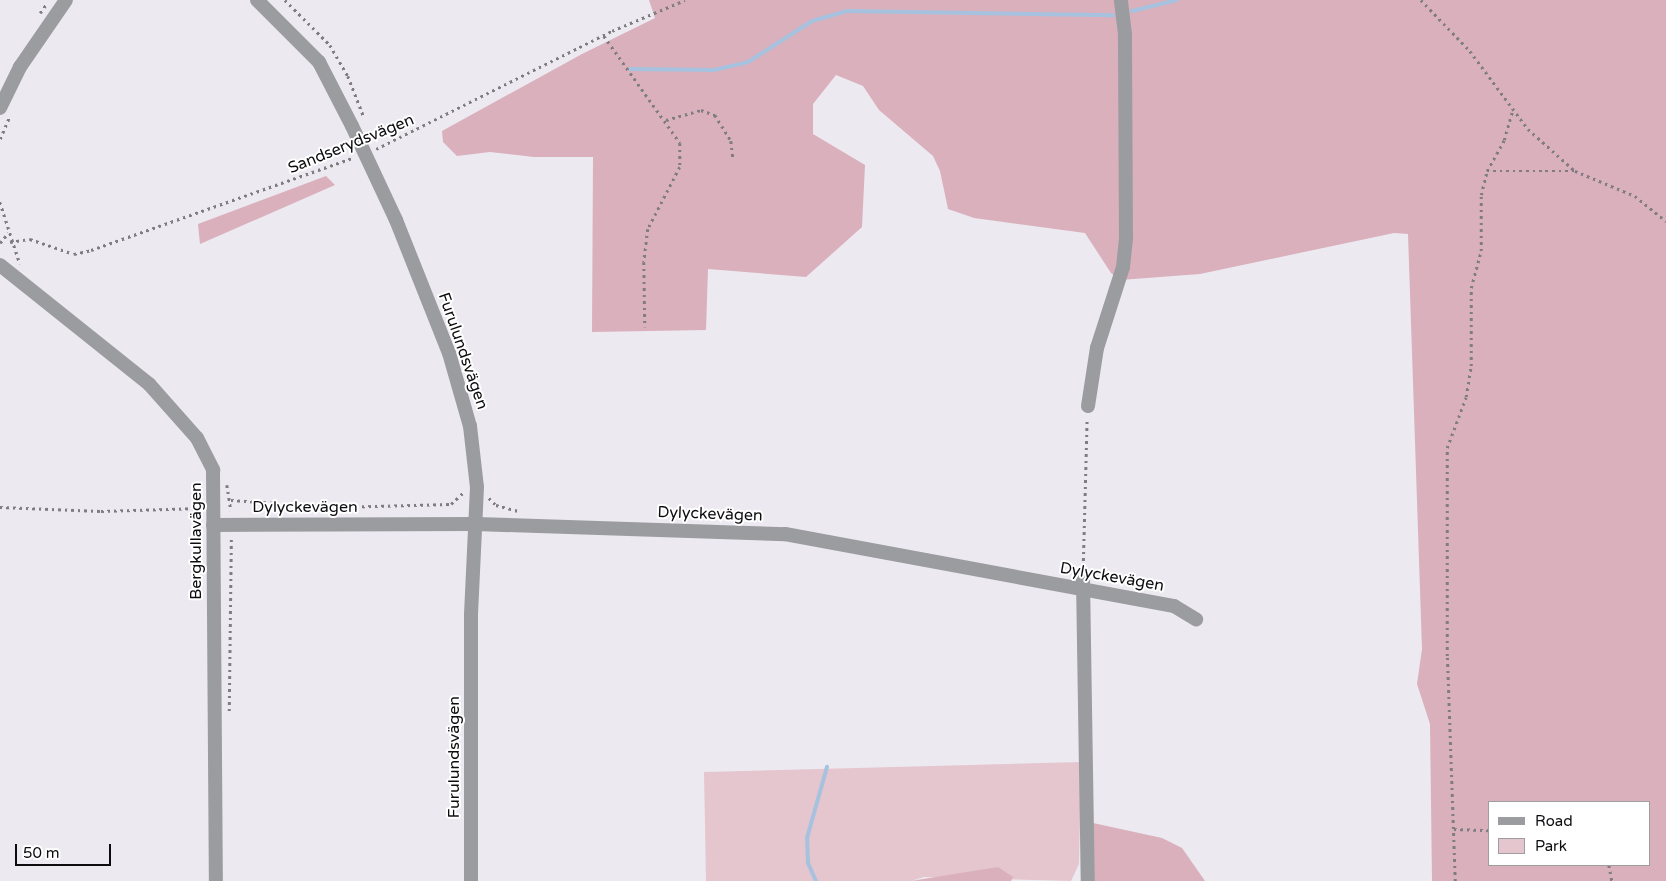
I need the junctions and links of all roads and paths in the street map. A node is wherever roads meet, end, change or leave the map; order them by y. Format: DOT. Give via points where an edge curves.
graph roads {
  1 [pos="66,0"];
  2 [pos="257,0"];
  3 [pos="285,0"];
  4 [pos="685,0"];
  5 [pos="1121,0"];
  6 [pos="1421,0"];
  7 [pos="604,36"];
  8 [pos="0,108"];
  9 [pos="1513,109"];
  10 [pos="666,120"];
  11 [pos="365,121"];
  12 [pos="372,140"];
  13 [pos="370,151"];
  14 [pos="733,157"];
  15 [pos="380,158"];
  16 [pos="1575,170"];
  17 [pos="1487,172"];
  18 [pos="0,202"];
  19 [pos="1666,221"];
  20 [pos="8,233"];
  21 [pos="10,242"];
  22 [pos="0,243"];
  23 [pos="0,265"];
  24 [pos="22,267"];
  25 [pos="645,328"];
  26 [pos="1088,406"];
  27 [pos="226,481"];
  28 [pos="477,487"];
  29 [pos="231,500"];
  30 [pos="0,507"];
  31 [pos="214,508"];
  32 [pos="521,511"];
  33 [pos="231,524"];
  34 [pos="476,524"];
  35 [pos="213,525"];
  36 [pos="1082,585"];
  37 [pos="1196,618"];
  38 [pos="229,712"];
  39 [pos="1454,829"];
  40 [pos="1488,830"];
  41 [pos="1610,866"];
  42 [pos="216,881"];
  43 [pos="471,881"];
  44 [pos="1088,881"];
  45 [pos="1455,881"];
  46 [pos="1612,881"];
  1 -- 8 [label="street" via="20,67"];
  2 -- 13 [label="street, Furulundsvägen" via="319,62"];
  3 -- 11 [label="path" via="330,45 348,76"];
  4 -- 7 [label="path, Sandserydsvägen"];
  5 -- 26 [label="street" via="1125,34 1126,238 1123,267 1097,348"];
  6 -- 9 [label="path" via="1470,51"];
  7 -- 10 [label="path"];
  7 -- 13 [label="path, Sandserydsvägen"];
  9 -- 16 [label="path" via="1528,129"];
  9 -- 17 [label="path" via="1504,140"];
  10 -- 14 [label="path" via="701,110 715,115 731,140"];
  10 -- 25 [label="path" via="680,144 682,160 648,230 644,262"];
  12 -- 13 [label="path"];
  13 -- 15 [label="path"];
  13 -- 21 [label="path, Sandserydsvägen" via="91,250 74,254 30,239"];
  13 -- 28 [label="street, Furulundsvägen" via="449,353 470,426"];
  16 -- 17 [label="path"];
  16 -- 19 [label="path" via="1635,196"];
  17 -- 39 [label="path" via="1481,195 1481,251 1471,288 1466,397 1447,448 1447,656"];
  18 -- 20 [label="path"];
  20 -- 21 [label="path"];
  20 -- 22 [label="path"];
  21 -- 24 [label="path"];
  23 -- 31 [label="street, Bergkullavägen" via="149,384 197,438 213,470"];
  26 -- 36 [label="path"];
  27 -- 29 [label="path"];
  28 -- 29 [label="path" via="469,488 451,504 336,507"];
  28 -- 32 [label="path" via="485,487 496,505"];
  28 -- 34 [label="street, Furulundsvägen"];
  29 -- 33 [label="path"];
  30 -- 31 [label="path" via="101,511"];
  31 -- 35 [label="street, Bergkullavägen"];
  33 -- 34 [label="street, Dylyckevägen"];
  33 -- 35 [label="street, Dylyckevägen"];
  33 -- 38 [label="path"];
  34 -- 36 [label="street, Dylyckevägen" via="785,534"];
  34 -- 43 [label="street, Furulundsvägen" via="471,615"];
  35 -- 42 [label="street, Bergkullavägen"];
  36 -- 37 [label="street, Dylyckevägen" via="1174,606"];
  36 -- 44 [label="street"];
  39 -- 40 [label="path"];
  39 -- 45 [label="path"];
  41 -- 46 [label="path"];
}
